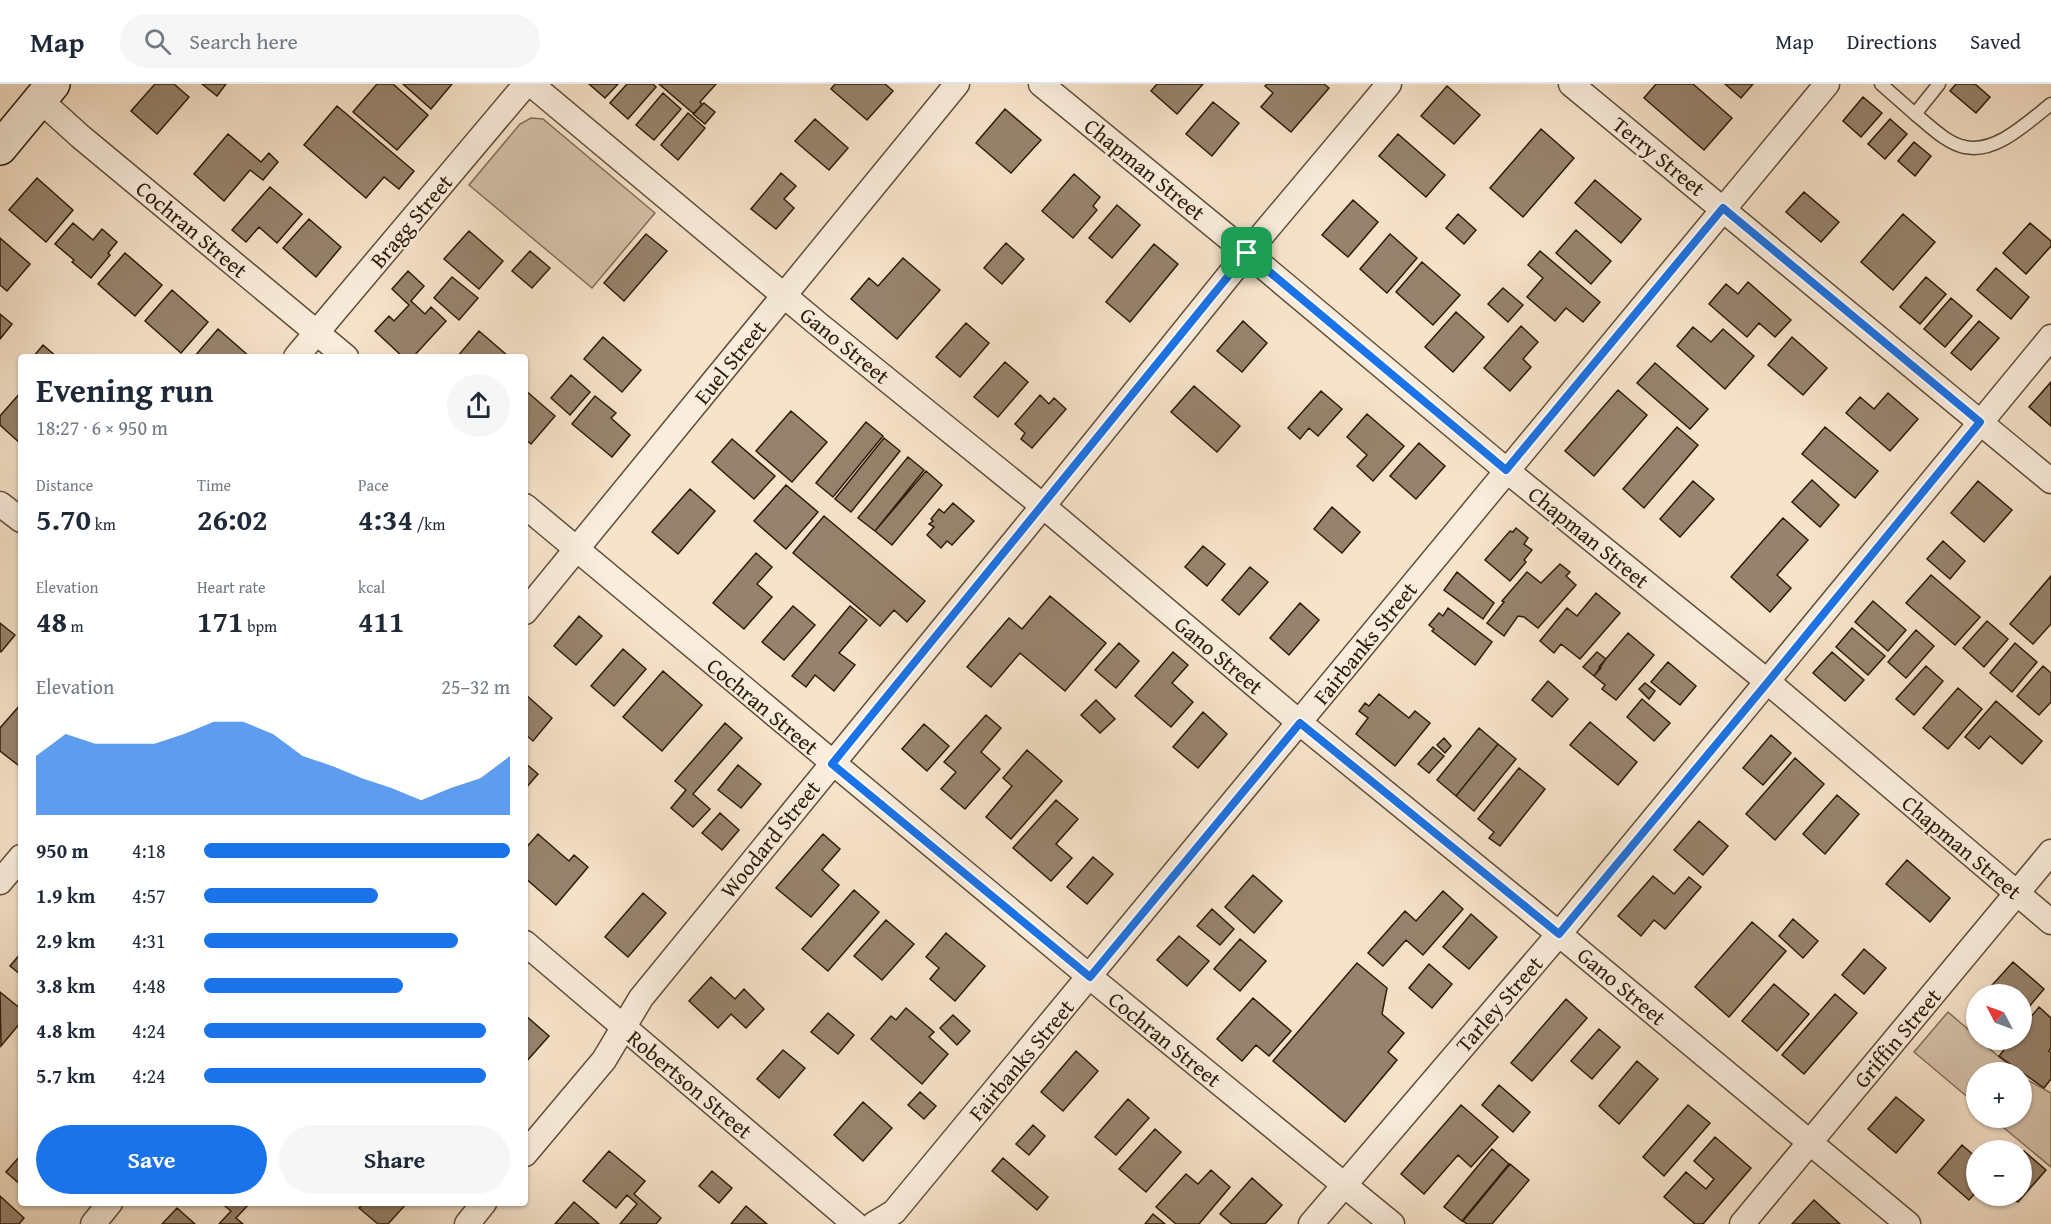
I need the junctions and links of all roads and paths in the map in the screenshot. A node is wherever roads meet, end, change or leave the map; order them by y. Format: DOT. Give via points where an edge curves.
graph roads {
  1 [pos="526,84"];
  2 [pos="531,84"];
  3 [pos="957,84"];
  4 [pos="1041,84"];
  5 [pos="1389,84"];
  6 [pos="1571,84"];
  7 [pos="1827,84"];
  8 [pos="1881,84"];
  9 [pos="1939,84"];
  10 [pos="47,92"];
  11 [pos="2051,104"];
  12 [pos="1915,114"];
  13 [pos="0,148"];
  14 [pos="1723,208"];
  15 [pos="1247,253"];
  16 [pos="785,295"];
  17 [pos="316,333"];
  18 [pos="2051,337"];
  19 [pos="298,354"];
  20 [pos="342,354"];
  21 [pos="1980,422"];
  22 [pos="1506,470"];
  23 [pos="2051,481"];
  24 [pos="0,504"];
  25 [pos="1043,506"];
  26 [pos="528,509"];
  27 [pos="18,518"];
  28 [pos="577,550"];
  29 [pos="528,608"];
  30 [pos="1768,682"];
  31 [pos="1300,723"];
  32 [pos="832,764"];
  33 [pos="2051,852"];
  34 [pos="18,861"];
  35 [pos="0,882"];
  36 [pos="2017,893"];
  37 [pos="2051,922"];
  38 [pos="1559,934"];
  39 [pos="528,946"];
  40 [pos="1090,977"];
  41 [pos="624,1027"];
  42 [pos="1810,1143"];
  43 [pos="528,1151"];
  44 [pos="1344,1184"];
  45 [pos="108,1206"];
  46 [pos="482,1206"];
  47 [pos="93,1224"];
  48 [pos="467,1224"];
  49 [pos="855,1224"];
  50 [pos="874,1224"];
  51 [pos="1311,1224"];
  52 [pos="1392,1224"];
  53 [pos="1742,1224"];
  54 [pos="1908,1224"];
  1 -- 17 [label="street, Bragg Street"];
  2 -- 16 [label="street, Gano Street"];
  3 -- 16 [label="street, Euel Street"];
  4 -- 15 [label="street, Chapman Street"];
  5 -- 15 [label="street, Woodard Street"];
  6 -- 14 [label="street, Terry Street"];
  7 -- 14 [label="street, Fairbanks Street"];
  8 -- 12 [label="lane"];
  9 -- 12 [label="lane"];
  10 -- 13 [label="main road"];
  10 -- 17 [label="street, Cochran Street" via="81,137"];
  11 -- 12 [label="lane" via="2007,138 1978,148 1948,140"];
  14 -- 21 [label="street, Terry Street"];
  14 -- 22 [label="street, Fairbanks Street"];
  15 -- 22 [label="street, Chapman Street"];
  15 -- 25 [label="street, Woodard Street"];
  16 -- 25 [label="street, Gano Street"];
  16 -- 28 [label="street, Euel Street"];
  17 -- 19 [label="street, Bragg Street"];
  17 -- 20 [label="street, Cochran Street"];
  18 -- 21 [label="street, Tarley Street"];
  21 -- 23 [label="street, Terry Street"];
  21 -- 30 [label="street, Tarley Street"];
  22 -- 30 [label="street, Chapman Street"];
  22 -- 31 [label="street, Fairbanks Street"];
  24 -- 27 [label="street"];
  25 -- 31 [label="street, Gano Street"];
  25 -- 32 [label="street, Woodard Street"];
  26 -- 28 [label="street, Cochran Street"];
  28 -- 29 [label="street, Euel Street"];
  28 -- 32 [label="street, Cochran Street"];
  30 -- 36 [label="street, Chapman Street"];
  30 -- 38 [label="street, Tarley Street"];
  31 -- 38 [label="street, Gano Street"];
  31 -- 40 [label="street, Fairbanks Street"];
  32 -- 40 [label="street, Cochran Street"];
  32 -- 41 [label="street, Woodard Street" via="641,998"];
  33 -- 36 [label="street, Griffin Street"];
  34 -- 35 [label="street"];
  36 -- 37 [label="street, Chapman Street"];
  36 -- 42 [label="street, Griffin Street"];
  38 -- 42 [label="street, Gano Street"];
  38 -- 44 [label="street, Tarley Street"];
  39 -- 41 [label="street, Robertson Street"];
  40 -- 44 [label="street, Cochran Street"];
  40 -- 50 [label="street, Fairbanks Street" via="894,1212"];
  41 -- 43 [label="street, Woodard Street" via="604,1060"];
  41 -- 49 [label="street, Robertson Street"];
  42 -- 53 [label="street, Griffin Street"];
  42 -- 54 [label="street, Gano Street"];
  44 -- 51 [label="street, Tarley Street"];
  44 -- 52 [label="street, Cochran Street"];
  45 -- 47 [label="street"];
  46 -- 48 [label="street"];
}
